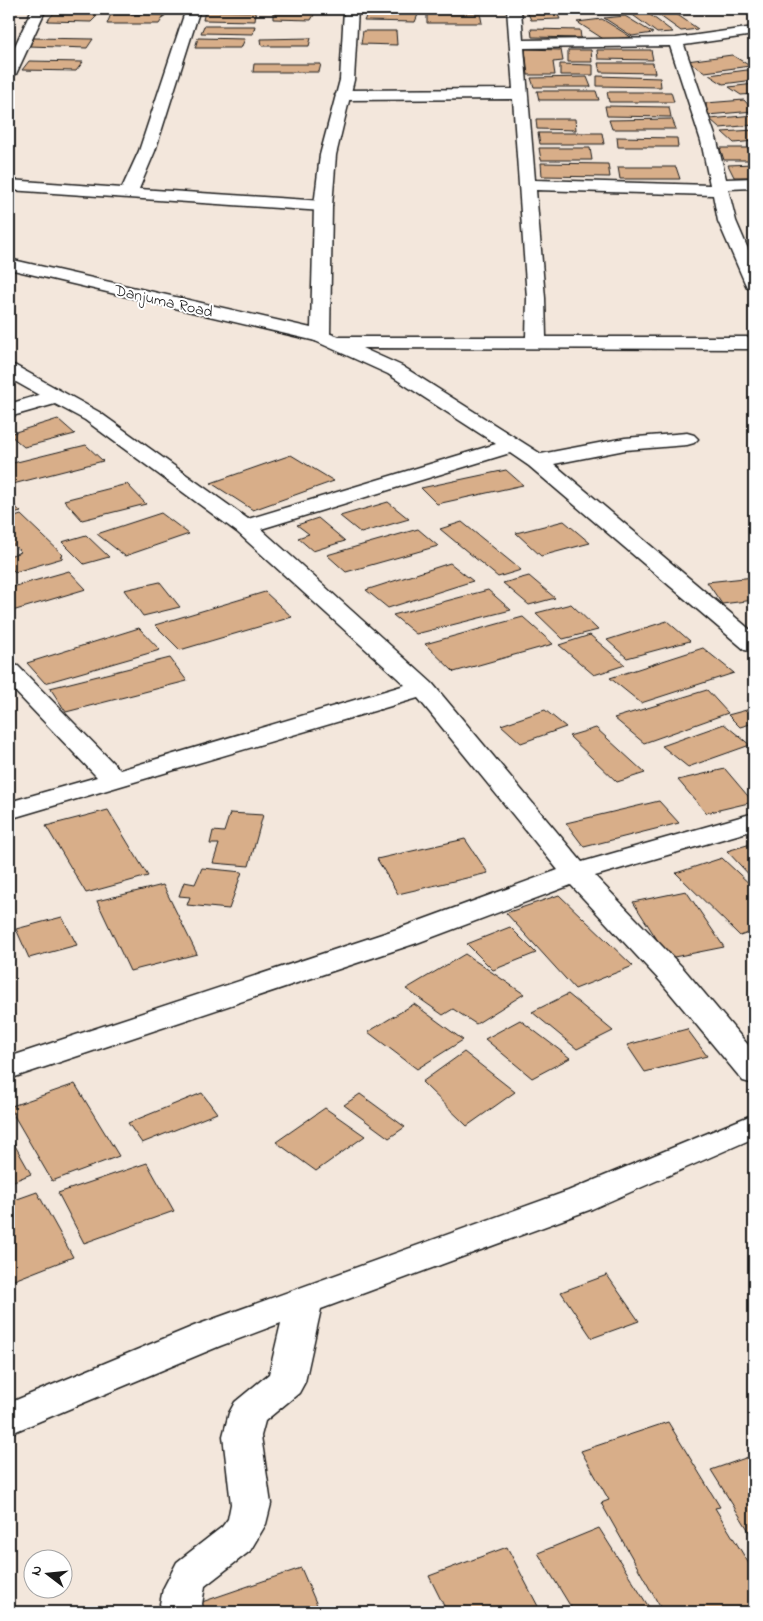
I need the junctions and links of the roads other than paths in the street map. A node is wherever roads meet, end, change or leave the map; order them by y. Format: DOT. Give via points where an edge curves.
graph roads {
  1 [pos="39,9"];
  2 [pos="193,9"];
  3 [pos="351,9"];
  4 [pos="514,9"];
  5 [pos="754,31"];
  6 [pos="676,42"];
  7 [pos="517,44"];
  8 [pos="9,74"];
  9 [pos="520,94"];
  10 [pos="343,95"];
  11 [pos="754,183"];
  12 [pos="9,185"];
  13 [pos="526,185"];
  14 [pos="720,187"];
  15 [pos="128,194"];
  16 [pos="323,206"];
  17 [pos="9,264"];
  18 [pos="754,283"];
  19 [pos="328,339"];
  20 [pos="754,343"];
  21 [pos="536,344"];
  22 [pos="9,370"];
  23 [pos="58,396"];
  24 [pos="9,411"];
  25 [pos="688,439"];
  26 [pos="512,446"];
  27 [pos="537,461"];
  28 [pos="245,527"];
  29 [pos="751,637"];
  30 [pos="9,671"];
  31 [pos="423,688"];
  32 [pos="114,779"];
  33 [pos="9,811"];
  34 [pos="754,821"];
  35 [pos="576,873"];
  36 [pos="9,1068"];
  37 [pos="754,1073"];
  38 [pos="754,1126"];
  39 [pos="305,1299"];
  40 [pos="9,1419"];
  41 [pos="184,1612"];
  1 -- 8 [label="street"];
  2 -- 15 [label="street" via="147,151"];
  3 -- 10 [label="street" via="350,50"];
  4 -- 7 [label="street"];
  5 -- 6 [label="street"];
  6 -- 7 [label="street"];
  6 -- 14 [label="street" via="709,141"];
  7 -- 9 [label="street"];
  9 -- 10 [label="street"];
  9 -- 13 [label="street"];
  10 -- 16 [label="street" via="328,155"];
  11 -- 14 [label="street"];
  12 -- 15 [label="street"];
  13 -- 14 [label="street"];
  13 -- 21 [label="street" via="536,298"];
  14 -- 18 [label="street" via="727,221"];
  15 -- 16 [label="street"];
  16 -- 19 [label="street" via="323,276"];
  17 -- 19 [label="street, Danjuma Road"];
  19 -- 21 [label="street"];
  19 -- 26 [label="street" via="395,370"];
  20 -- 21 [label="street"];
  22 -- 23 [label="street"];
  23 -- 24 [label="street"];
  23 -- 28 [label="street" via="92,416"];
  25 -- 27 [label="street" via="625,444"];
  26 -- 27 [label="street"];
  26 -- 28 [label="street"];
  27 -- 29 [label="street" via="692,594"];
  28 -- 31 [label="street"];
  30 -- 32 [label="street"];
  31 -- 32 [label="street" via="305,726"];
  31 -- 35 [label="street"];
  32 -- 33 [label="street"];
  34 -- 35 [label="street"];
  35 -- 36 [label="street" via="398,939"];
  35 -- 37 [label="street" via="672,975"];
  38 -- 39 [label="street" via="580,1200"];
  39 -- 40 [label="street" via="207,1336"];
  39 -- 41 [label="street" via="286,1382 248,1413 242,1436 251,1504 246,1524 236,1539 191,1574 183,1589 181,1604"];
}
